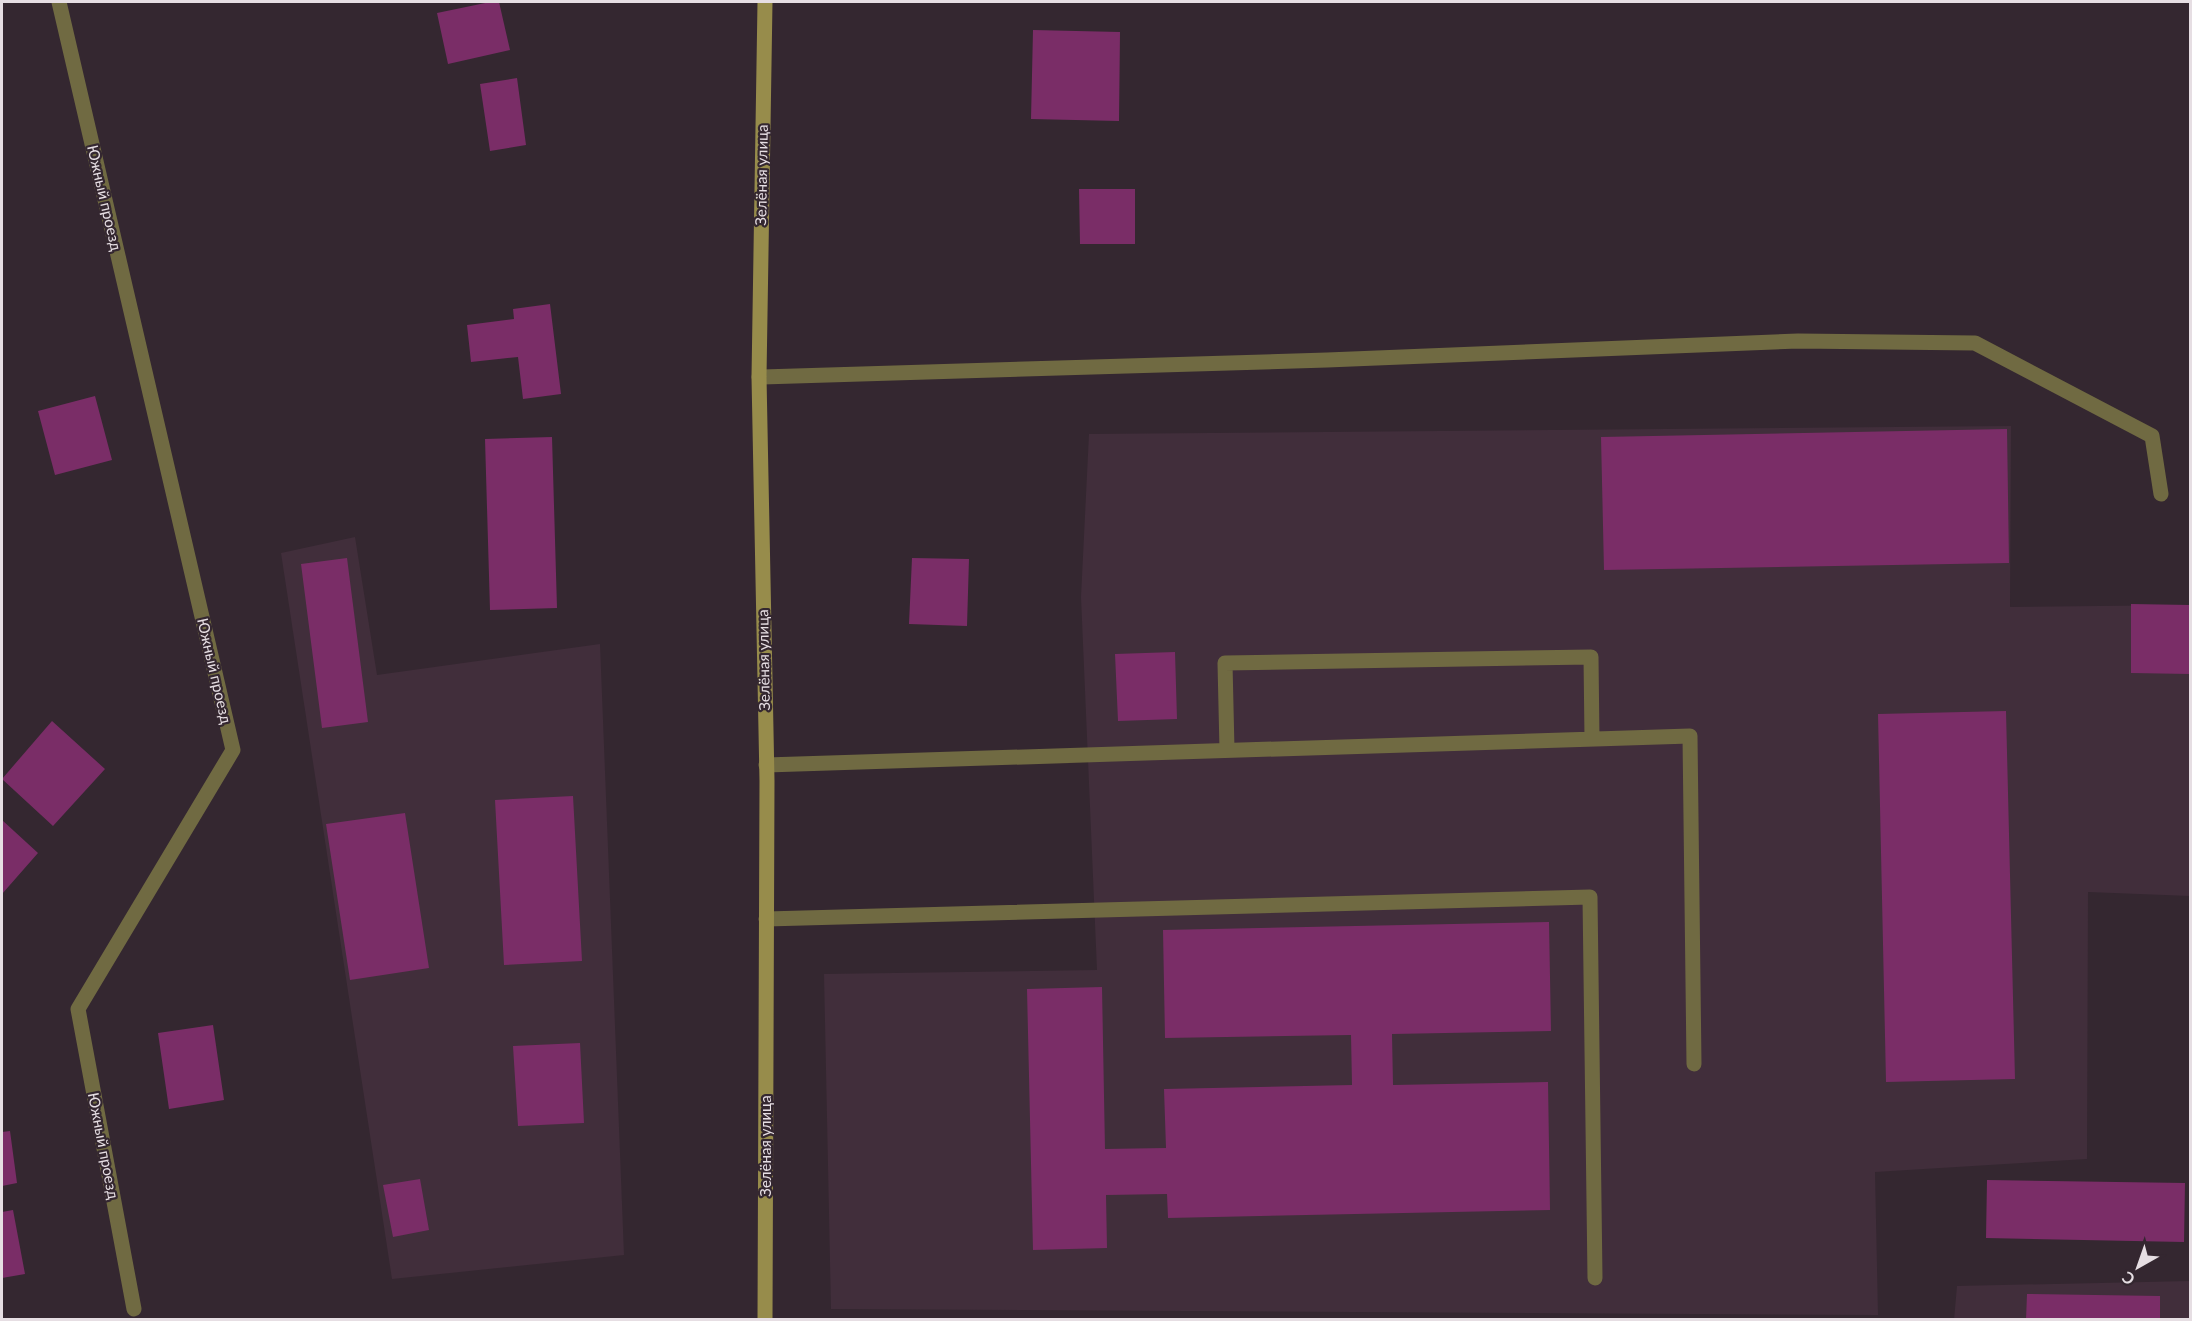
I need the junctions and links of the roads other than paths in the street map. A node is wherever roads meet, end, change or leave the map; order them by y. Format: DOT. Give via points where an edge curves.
graph roads {
  1 [pos="59,2"];
  2 [pos="765,2"];
  3 [pos="759,377"];
  4 [pos="2161,494"];
  5 [pos="1592,739"];
  6 [pos="1227,750"];
  7 [pos="766,765"];
  8 [pos="766,919"];
  9 [pos="1694,1064"];
  10 [pos="1595,1278"];
  11 [pos="134,1309"];
  12 [pos="765,1320"];
  1 -- 11 [label="street, Южный проезд" via="233,750 78,1009"];
  2 -- 3 [label="street, Зелёная улица"];
  3 -- 4 [label="street" via="1798,341 1975,343 2152,436"];
  3 -- 7 [label="street, Зелёная улица"];
  5 -- 6 [label="street"];
  5 -- 6 [label="street" via="1591,657 1225,663"];
  5 -- 9 [label="street" via="1690,736"];
  6 -- 7 [label="street"];
  7 -- 8 [label="street, Зелёная улица"];
  8 -- 10 [label="street" via="1590,897"];
  8 -- 12 [label="street, Зелёная улица"];
}
